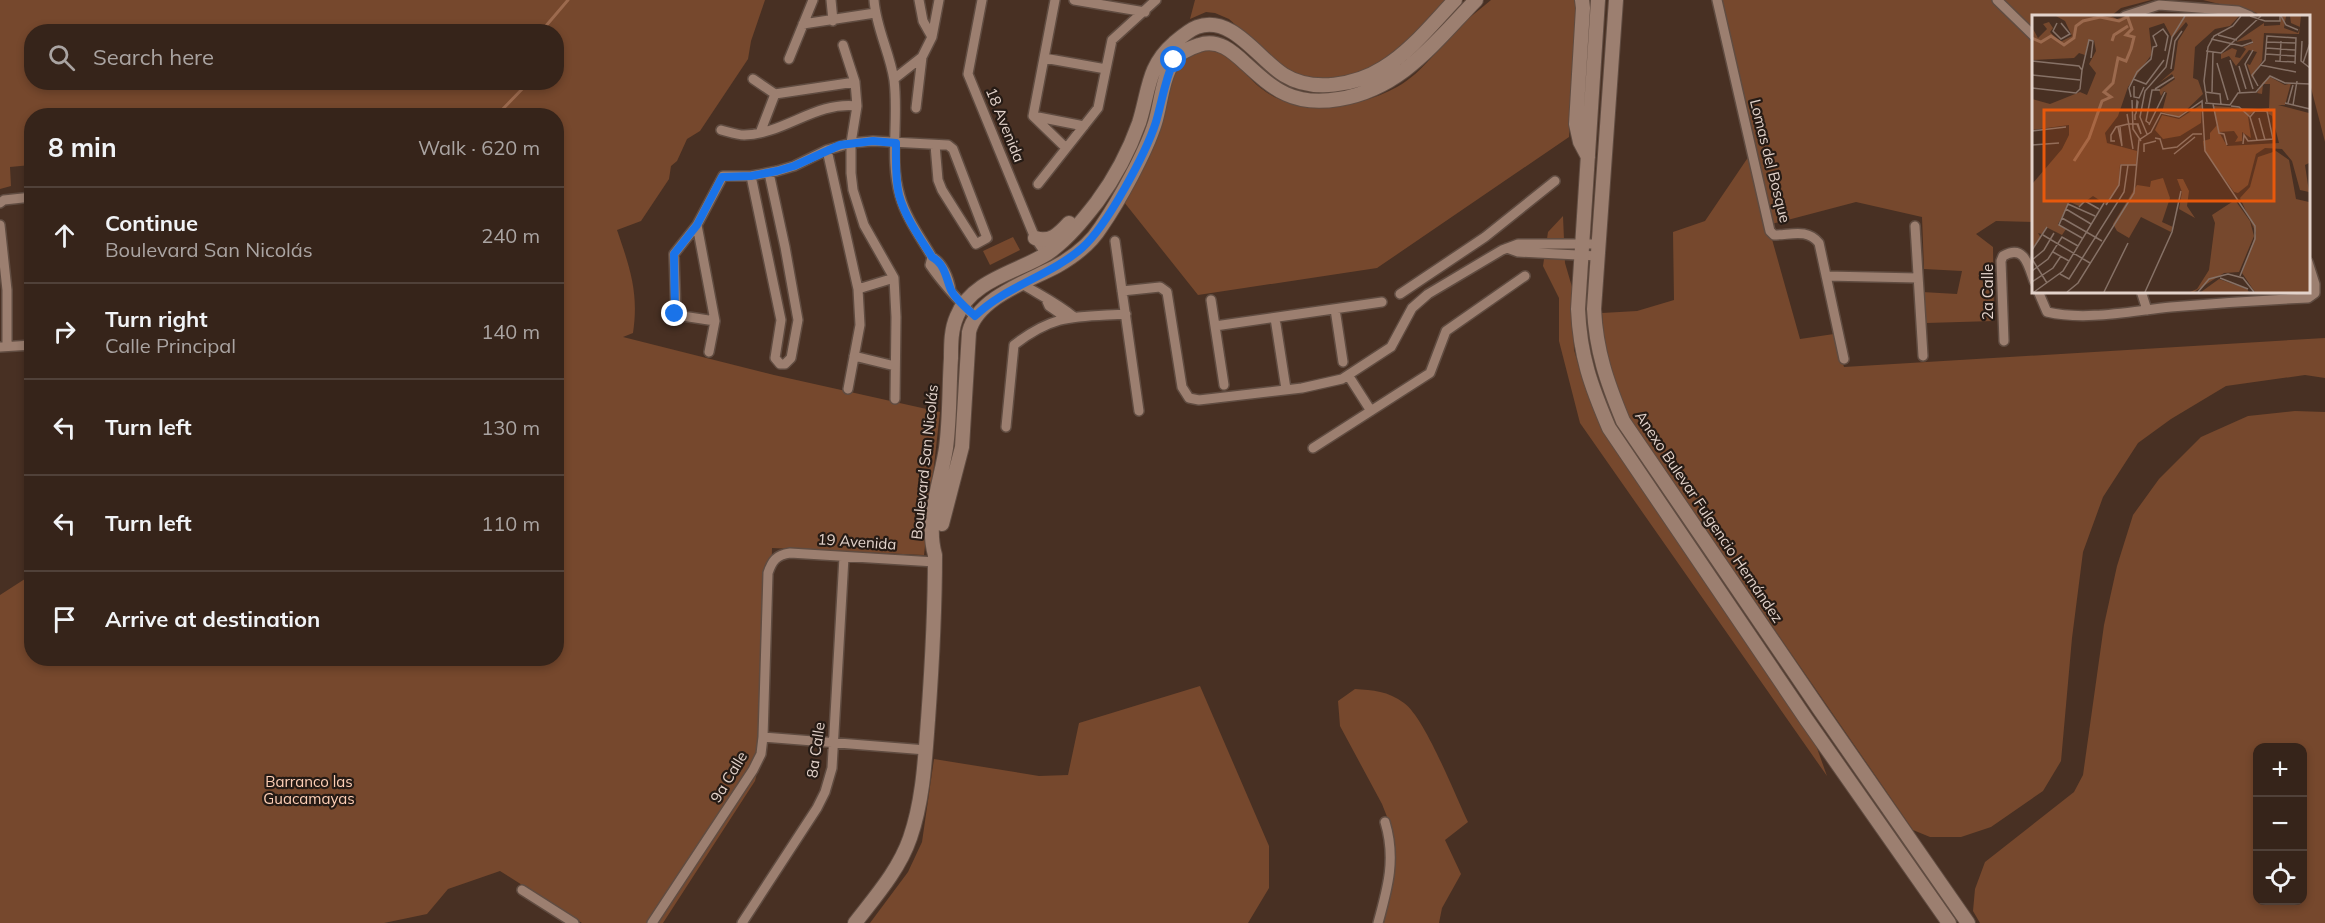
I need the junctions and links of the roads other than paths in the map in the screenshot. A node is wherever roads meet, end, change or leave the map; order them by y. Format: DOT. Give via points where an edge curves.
graph roads {
  1 [pos="813,0"];
  2 [pos="831,0"];
  3 [pos="874,0"];
  4 [pos="919,0"];
  5 [pos="939,0"];
  6 [pos="982,0"];
  7 [pos="1055,0"];
  8 [pos="1074,0"];
  9 [pos="1156,0"];
  10 [pos="1455,0"];
  11 [pos="1476,0"];
  12 [pos="1485,0"];
  13 [pos="1582,0"];
  14 [pos="1598,0"];
  15 [pos="1616,0"];
  16 [pos="1717,0"];
  17 [pos="1997,0"];
  18 [pos="1145,12"];
  19 [pos="875,14"];
  20 [pos="2129,15"];
  21 [pos="2248,15"];
  22 [pos="833,21"];
  23 [pos="803,24"];
  24 [pos="1452,24"];
  25 [pos="2032,34"];
  26 [pos="932,37"];
  27 [pos="843,45"];
  28 [pos="922,57"];
  29 [pos="1044,58"];
  30 [pos="789,59"];
  31 [pos="1106,69"];
  32 [pos="753,79"];
  33 [pos="894,79"];
  34 [pos="855,82"];
  35 [pos="775,94"];
  36 [pos="857,106"];
  37 [pos="916,108"];
  38 [pos="1033,116"];
  39 [pos="1084,126"];
  40 [pos="1136,129"];
  41 [pos="721,130"];
  42 [pos="760,133"];
  43 [pos="851,142"];
  44 [pos="896,143"];
  45 [pos="935,145"];
  46 [pos="1066,148"];
  47 [pos="826,150"];
  48 [pos="1588,158"];
  49 [pos="768,174"];
  50 [pos="751,176"];
  51 [pos="1555,181"];
  52 [pos="1038,184"];
  53 [pos="24,198"];
  54 [pos="0,203"];
  55 [pos="0,225"];
  56 [pos="697,225"];
  57 [pos="1915,226"];
  58 [pos="1035,238"];
  59 [pos="1115,241"];
  60 [pos="785,248"];
  61 [pos="1582,250"];
  62 [pos="1598,250"];
  63 [pos="768,252"];
  64 [pos="1046,254"];
  65 [pos="2310,269"];
  66 [pos="2032,274"];
  67 [pos="1428,276"];
  68 [pos="1525,276"];
  69 [pos="1826,276"];
  70 [pos="894,278"];
  71 [pos="1918,278"];
  72 [pos="1025,282"];
  73 [pos="858,289"];
  74 [pos="1436,290"];
  75 [pos="1122,291"];
  76 [pos="2038,292"];
  77 [pos="2141,292"];
  78 [pos="2231,292"];
  79 [pos="1400,294"];
  80 [pos="1211,300"];
  81 [pos="1382,302"];
  82 [pos="2233,302"];
  83 [pos="963,305"];
  84 [pos="1335,309"];
  85 [pos="2147,310"];
  86 [pos="1126,314"];
  87 [pos="975,316"];
  88 [pos="1070,317"];
  89 [pos="1275,318"];
  90 [pos="715,321"];
  91 [pos="1215,326"];
  92 [pos="2004,341"];
  93 [pos="24,345"];
  94 [pos="4,346"];
  95 [pos="709,352"];
  96 [pos="854,356"];
  97 [pos="1923,356"];
  98 [pos="1844,359"];
  99 [pos="1343,362"];
  100 [pos="895,366"];
  101 [pos="1348,375"];
  102 [pos="1224,385"];
  103 [pos="848,389"];
  104 [pos="1286,389"];
  105 [pos="895,399"];
  106 [pos="1139,411"];
  107 [pos="1371,411"];
  108 [pos="1006,427"];
  109 [pos="1313,448"];
  110 [pos="777,556"];
  111 [pos="844,557"];
  112 [pos="935,558"];
  113 [pos="763,737"];
  114 [pos="834,744"];
  115 [pos="926,750"];
  116 [pos="1385,822"];
  117 [pos="522,890"];
  118 [pos="574,923"];
  119 [pos="652,923"];
  120 [pos="742,923"];
  121 [pos="855,923"];
  122 [pos="1378,923"];
  123 [pos="1949,923"];
  124 [pos="1968,923"];
  1 -- 23 [label="street"];
  2 -- 22 [label="street"];
  3 -- 19 [label="street"];
  4 -- 26 [label="street" via="923,21"];
  5 -- 26 [label="street"];
  6 -- 58 [label="street, 18 Avenida" via="968,74"];
  7 -- 29 [label="street"];
  8 -- 18 [label="street"];
  9 -- 18 [label="street"];
  10 -- 40 [label="main road, Boulevard San Nicolás" via="1399,57 1363,79 1346,83 1305,83 1285,75 1236,34 1216,26 1198,26 1182,35 1156,61"];
  11 -- 24 [label="main road"];
  12 -- 24 [label="main road"];
  13 -- 48 [label="main road" via="1576,124"];
  14 -- 48 [label="main road"];
  15 -- 62 [label="main road, Anexo Bulevar Fulgencio Hernández"];
  16 -- 69 [label="street, Lomas del Bosque" via="1770,231 1774,235 1814,236"];
  17 -- 25 [label="street"];
  18 -- 31 [label="street" via="1112,39"];
  19 -- 22 [label="street"];
  19 -- 33 [label="street"];
  20 -- 21 [label="street" via="2159,5"];
  22 -- 23 [label="street"];
  23 -- 30 [label="street"];
  24 -- 72 [label="main road" via="1396,78 1362,94 1326,101 1285,94 1231,50 1216,44 1185,50 1174,60 1145,147 1100,229 1072,256"];
  26 -- 28 [label="street"];
  27 -- 34 [label="street"];
  28 -- 33 [label="street"];
  28 -- 37 [label="street"];
  29 -- 31 [label="street"];
  29 -- 38 [label="street"];
  31 -- 39 [label="street" via="1098,108"];
  32 -- 35 [label="street"];
  33 -- 44 [label="street"];
  34 -- 35 [label="street"];
  34 -- 36 [label="street"];
  35 -- 42 [label="street"];
  36 -- 42 [label="street" via="827,107"];
  36 -- 43 [label="street"];
  38 -- 39 [label="street"];
  38 -- 46 [label="street"];
  39 -- 46 [label="street"];
  40 -- 58 [label="main road" via="1092,198 1074,218 1051,238"];
  40 -- 64 [label="main road, Boulevard San Nicolás" via="1098,201 1067,237"];
  41 -- 42 [label="street" via="744,135"];
  43 -- 44 [label="street"];
  43 -- 47 [label="street"];
  43 -- 70 [label="street" via="851,173 858,208"];
  44 -- 45 [label="street"];
  44 -- 83 [label="street" via="900,196 932,257 930,265"];
  45 -- 45 [label="street" via="953,149 987,238 976,244 942,190"];
  46 -- 52 [label="street"];
  47 -- 49 [label="street"];
  47 -- 73 [label="street"];
  48 -- 61 [label="main road"];
  49 -- 50 [label="street"];
  49 -- 60 [label="street"];
  50 -- 56 [label="street" via="722,177"];
  50 -- 63 [label="street"];
  51 -- 67 [label="street"];
  53 -- 54 [label="street"];
  55 -- 94 [label="street" via="7,290"];
  56 -- 90 [label="street"];
  56 -- 90 [label="street" via="674,255 675,314"];
  57 -- 71 [label="street"];
  58 -- 64 [label="street, 18 Avenida"];
  59 -- 75 [label="street"];
  60 -- 63 [label="street"];
  60 -- 63 [label="street" via="798,320 791,358 785,364 775,358 781,320"];
  61 -- 62 [label="street"];
  61 -- 74 [label="street" via="1518,244"];
  61 -- 123 [label="main road" via="1580,341 1589,381 1609,428"];
  62 -- 124 [label="main road, Anexo Bulevar Fulgencio Hernández" via="1595,339 1623,421"];
  64 -- 72 [label="main road" via="1047,265"];
  64 -- 83 [label="main road, Boulevard San Nicolás" via="990,282"];
  65 -- 82 [label="street" via="2315,293 2308,298"];
  66 -- 92 [label="street, 2a Calle" via="2021,253 2003,256"];
  67 -- 74 [label="street"];
  67 -- 79 [label="street"];
  68 -- 107 [label="street" via="1446,331 1430,373"];
  69 -- 71 [label="street"];
  69 -- 98 [label="street, Lomas del Bosque"];
  70 -- 73 [label="street"];
  70 -- 100 [label="street"];
  71 -- 97 [label="street"];
  72 -- 87 [label="main road"];
  72 -- 88 [label="street" via="1046,299 1055,301"];
  73 -- 96 [label="street" via="860,325"];
  74 -- 101 [label="street" via="1412,309 1391,347"];
  75 -- 86 [label="street"];
  75 -- 104 [label="street" via="1160,287 1167,292 1182,387 1189,398"];
  76 -- 85 [label="street" via="2047,312 2056,314"];
  77 -- 85 [label="street"];
  78 -- 82 [label="street"];
  80 -- 91 [label="street"];
  81 -- 84 [label="street"];
  82 -- 85 [label="street"];
  83 -- 87 [label="street"];
  83 -- 112 [label="main road, Boulevard San Nicolás" via="955,319 951,342 946,447 931,543"];
  84 -- 89 [label="street"];
  84 -- 99 [label="street"];
  86 -- 88 [label="street"];
  86 -- 106 [label="street"];
  87 -- 112 [label="main road, Boulevard San Nicolás" via="969,332 962,447"];
  88 -- 108 [label="street" via="1046,324 1014,345"];
  89 -- 91 [label="street"];
  89 -- 104 [label="street"];
  90 -- 95 [label="street"];
  91 -- 102 [label="street"];
  93 -- 94 [label="street"];
  96 -- 100 [label="street"];
  96 -- 103 [label="street"];
  100 -- 105 [label="street"];
  101 -- 104 [label="street" via="1335,382"];
  101 -- 107 [label="street"];
  107 -- 109 [label="street"];
  110 -- 111 [label="street, 19 Avenida" via="790,553"];
  110 -- 113 [label="street, 9a Calle" via="768,573"];
  111 -- 112 [label="street, 19 Avenida"];
  111 -- 114 [label="street, 8a Calle"];
  112 -- 115 [label="main road, Boulevard San Nicolás"];
  113 -- 114 [label="street"];
  113 -- 119 [label="street, 9a Calle" via="753,770"];
  114 -- 115 [label="street"];
  114 -- 120 [label="street, 8a Calle" via="825,792 817,808"];
  115 -- 121 [label="main road, Boulevard San Nicolás" via="909,839 886,882"];
  116 -- 122 [label="street" via="1390,880"];
  117 -- 118 [label="street"];
}
